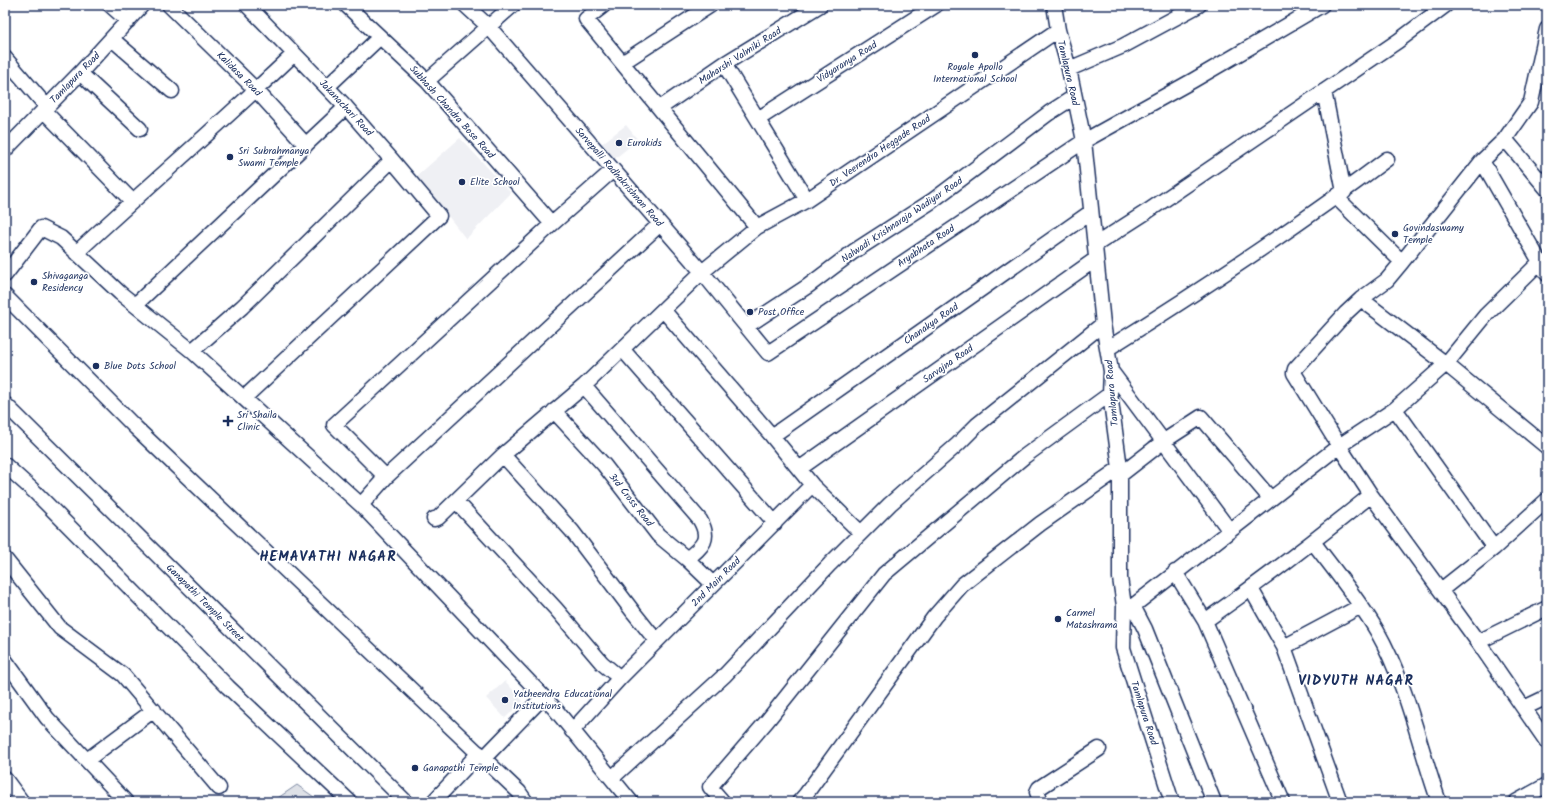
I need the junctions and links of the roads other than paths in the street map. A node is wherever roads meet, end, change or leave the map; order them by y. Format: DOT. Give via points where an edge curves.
graph roads {
  1 [pos="110,5"];
  2 [pos="142,5"];
  3 [pos="169,5"];
  4 [pos="247,5"];
  5 [pos="346,5"];
  6 [pos="465,5"];
  7 [pos="513,5"];
  8 [pos="604,5"];
  9 [pos="711,5"];
  10 [pos="820,5"];
  11 [pos="936,5"];
  12 [pos="1054,5"];
  13 [pos="1199,5"];
  14 [pos="1322,5"];
  15 [pos="1446,5"];
  16 [pos="128,21"];
  17 [pos="489,27"];
  18 [pos="1547,29"];
  19 [pos="1058,30"];
  20 [pos="380,37"];
  21 [pos="112,38"];
  22 [pos="294,54"];
  23 [pos="5,58"];
  24 [pos="622,63"];
  25 [pos="724,64"];
  26 [pos="1069,69"];
  27 [pos="80,73"];
  28 [pos="427,81"];
  29 [pos="326,87"];
  30 [pos="256,90"];
  31 [pos="172,91"];
  32 [pos="1324,91"];
  33 [pos="1074,96"];
  34 [pos="346,107"];
  35 [pos="660,108"];
  36 [pos="45,109"];
  37 [pos="758,119"];
  38 [pos="140,129"];
  39 [pos="1505,139"];
  40 [pos="1084,141"];
  41 [pos="306,145"];
  42 [pos="5,150"];
  43 [pos="1387,159"];
  44 [pos="392,160"];
  45 [pos="1482,161"];
  46 [pos="613,170"];
  47 [pos="1547,189"];
  48 [pos="1340,194"];
  49 [pos="808,200"];
  50 [pos="132,201"];
  51 [pos="1091,212"];
  52 [pos="552,224"];
  53 [pos="660,224"];
  54 [pos="757,227"];
  55 [pos="1096,245"];
  56 [pos="76,253"];
  57 [pos="1096,259"];
  58 [pos="1402,262"];
  59 [pos="1544,268"];
  60 [pos="702,272"];
  61 [pos="5,274"];
  62 [pos="5,296"];
  63 [pos="1361,299"];
  64 [pos="135,305"];
  65 [pos="664,311"];
  66 [pos="1103,324"];
  67 [pos="747,326"];
  68 [pos="1108,349"];
  69 [pos="623,350"];
  70 [pos="192,351"];
  71 [pos="768,353"];
  72 [pos="1446,364"];
  73 [pos="1111,371"];
  74 [pos="584,386"];
  75 [pos="1110,394"];
  76 [pos="244,398"];
  77 [pos="5,404"];
  78 [pos="1395,410"];
  79 [pos="554,411"];
  80 [pos="772,436"];
  81 [pos="1164,441"];
  82 [pos="1339,446"];
  83 [pos="1547,447"];
  84 [pos="503,455"];
  85 [pos="5,465"];
  86 [pos="800,469"];
  87 [pos="1120,472"];
  88 [pos="386,478"];
  89 [pos="812,485"];
  90 [pos="1371,495"];
  91 [pos="1270,498"];
  92 [pos="1547,500"];
  93 [pos="456,501"];
  94 [pos="360,505"];
  95 [pos="434,519"];
  96 [pos="775,522"];
  97 [pos="1230,531"];
  98 [pos="861,533"];
  99 [pos="1314,542"];
  100 [pos="1494,548"];
  101 [pos="5,559"];
  102 [pos="687,559"];
  103 [pos="1175,572"];
  104 [pos="713,584"];
  105 [pos="1251,589"];
  106 [pos="1441,590"];
  107 [pos="1129,606"];
  108 [pos="1361,606"];
  109 [pos="1547,608"];
  110 [pos="1204,621"];
  111 [pos="658,640"];
  112 [pos="1478,642"];
  113 [pos="1284,647"];
  114 [pos="5,660"];
  115 [pos="620,678"];
  116 [pos="543,697"];
  117 [pos="1547,697"];
  118 [pos="1524,708"];
  119 [pos="154,710"];
  120 [pos="572,731"];
  121 [pos="1547,742"];
  122 [pos="1099,749"];
  123 [pos="481,756"];
  124 [pos="87,760"];
  125 [pos="612,778"];
  126 [pos="5,779"];
  127 [pos="1547,785"];
  128 [pos="219,788"];
  129 [pos="22,802"];
  130 [pos="126,802"];
  131 [pos="350,802"];
  132 [pos="406,802"];
  133 [pos="433,802"];
  134 [pos="526,802"];
  135 [pos="632,802"];
  136 [pos="724,802"];
  137 [pos="799,802"];
  138 [pos="1041,802"];
  139 [pos="1172,802"];
  140 [pos="1214,802"];
  141 [pos="1283,802"];
  142 [pos="1340,802"];
  143 [pos="1439,802"];
  144 [pos="1516,802"];
  1 -- 16 [label="street"];
  2 -- 16 [label="street, Tamlapura Road"];
  3 -- 30 [label="street, Kalidasa Road"];
  4 -- 22 [label="street, Jakanachari Road"];
  5 -- 20 [label="street, Subhash Chandra Bose Road"];
  6 -- 17 [label="street, Sarvepalli Radhakrishnan Road"];
  7 -- 17 [label="street"];
  8 -- 24 [label="street" via="586,19"];
  9 -- 24 [label="street"];
  10 -- 25 [label="street, Maharshi Valmiki Road"];
  11 -- 37 [label="street, Vidyaranya Road"];
  12 -- 19 [label="street, Tamlapura Road"];
  13 -- 26 [label="street" via="1123,46"];
  14 -- 40 [label="street, Aryabhata Road"];
  15 -- 32 [label="street"];
  16 -- 21 [label="street, Tamlapura Road"];
  17 -- 28 [label="street"];
  17 -- 46 [label="street, Sarvepalli Radhakrishnan Road"];
  18 -- 39 [label="street" via="1531,102"];
  19 -- 26 [label="street, Tamlapura Road"];
  19 -- 49 [label="street, Dr. Veerendra Heggade Road"];
  20 -- 28 [label="street, Subhash Chandra Bose Road"];
  20 -- 29 [label="street"];
  21 -- 27 [label="street, Tamlapura Road"];
  21 -- 31 [label="street"];
  22 -- 29 [label="street, Jakanachari Road"];
  22 -- 30 [label="street"];
  23 -- 36 [label="street"];
  24 -- 35 [label="street"];
  25 -- 35 [label="street, Maharshi Valmiki Road"];
  25 -- 37 [label="street"];
  26 -- 33 [label="street, Tamlapura Road"];
  27 -- 36 [label="street, Tamlapura Road"];
  27 -- 38 [label="street"];
  28 -- 52 [label="street, Subhash Chandra Bose Road"];
  29 -- 34 [label="street, Jakanachari Road"];
  30 -- 41 [label="street, Kalidasa Road"];
  30 -- 50 [label="street"];
  32 -- 48 [label="street"];
  32 -- 55 [label="street"];
  33 -- 40 [label="street, Tamlapura Road"];
  33 -- 67 [label="street, Nalwadi Krishnaraja Wadiyar Road" via="932,201"];
  34 -- 41 [label="street"];
  34 -- 44 [label="street, Jakanachari Road"];
  35 -- 54 [label="street"];
  36 -- 42 [label="street, Tamlapura Road"];
  36 -- 50 [label="street"];
  37 -- 49 [label="street"];
  39 -- 45 [label="street"];
  39 -- 47 [label="street"];
  40 -- 51 [label="street, Tamlapura Road"];
  40 -- 71 [label="street, Aryabhata Road"];
  41 -- 64 [label="street"];
  43 -- 48 [label="street"];
  44 -- 70 [label="street" via="242,307"];
  44 -- 76 [label="street, Jakanachari Road" via="439,216"];
  45 -- 58 [label="street"];
  45 -- 59 [label="street"];
  46 -- 52 [label="street"];
  46 -- 53 [label="street, Sarvepalli Radhakrishnan Road"];
  48 -- 58 [label="street"];
  48 -- 68 [label="street"];
  49 -- 54 [label="street, Dr. Veerendra Heggade Road"];
  50 -- 56 [label="street"];
  51 -- 55 [label="street, Tamlapura Road"];
  51 -- 80 [label="street, Chanakya Road"];
  52 -- 88 [label="street" via="334,425"];
  53 -- 60 [label="street, Sarvepalli Radhakrishnan Road"];
  53 -- 88 [label="street"];
  54 -- 60 [label="street, Dr. Veerendra Heggade Road"];
  55 -- 57 [label="street, Tamlapura Road"];
  56 -- 61 [label="street" via="60,238 41,228"];
  56 -- 64 [label="street"];
  57 -- 66 [label="street, Tamlapura Road"];
  57 -- 86 [label="street, Sarvajna Road"];
  58 -- 63 [label="street" via="1386,280"];
  59 -- 72 [label="street" via="1486,315"];
  60 -- 65 [label="street, Dr. Veerendra Heggade Road"];
  60 -- 67 [label="street, Sarvepalli Radhakrishnan Road"];
  62 -- 123 [label="street" via="136,428"];
  63 -- 72 [label="street"];
  63 -- 82 [label="street" via="1294,373"];
  64 -- 70 [label="street"];
  65 -- 69 [label="street, Dr. Veerendra Heggade Road"];
  65 -- 80 [label="street"];
  66 -- 68 [label="street, Tamlapura Road"];
  66 -- 98 [label="street" via="977,425"];
  67 -- 71 [label="street, Sarvepalli Radhakrishnan Road"];
  68 -- 73 [label="street, Tamlapura Road"];
  69 -- 74 [label="street, Dr. Veerendra Heggade Road"];
  69 -- 96 [label="street"];
  70 -- 76 [label="street"];
  72 -- 78 [label="street"];
  72 -- 83 [label="street"];
  73 -- 75 [label="street, Tamlapura Road"];
  73 -- 81 [label="street"];
  74 -- 79 [label="street, Dr. Veerendra Heggade Road"];
  74 -- 102 [label="street" via="700,520 706,537"];
  75 -- 87 [label="street, Tamlapura Road"];
  75 -- 136 [label="street" via="1025,456 884,574 767,721 710,787"];
  76 -- 94 [label="street"];
  77 -- 132 [label="street, Ganapathi Temple Street"];
  78 -- 82 [label="street"];
  78 -- 100 [label="street"];
  79 -- 84 [label="street, Dr. Veerendra Heggade Road"];
  79 -- 102 [label="street, 3rd Cross Road" via="604,465 658,535"];
  80 -- 86 [label="street"];
  81 -- 87 [label="street"];
  81 -- 91 [label="street" via="1201,417"];
  81 -- 97 [label="street"];
  82 -- 90 [label="street"];
  82 -- 91 [label="street"];
  84 -- 93 [label="street, Dr. Veerendra Heggade Road"];
  84 -- 111 [label="street" via="572,531 634,613"];
  85 -- 131 [label="street" via="35,492 228,687"];
  86 -- 89 [label="street"];
  87 -- 107 [label="street, Tamlapura Road" via="1120,578"];
  87 -- 137 [label="street" via="1040,524 962,585 934,617"];
  88 -- 94 [label="street"];
  89 -- 96 [label="street, 2nd Main Road"];
  89 -- 98 [label="street"];
  90 -- 99 [label="street"];
  90 -- 106 [label="street"];
  91 -- 97 [label="street"];
  92 -- 100 [label="street"];
  93 -- 95 [label="street, Dr. Veerendra Heggade Road"];
  93 -- 115 [label="street" via="602,663"];
  94 -- 116 [label="street"];
  96 -- 104 [label="street, 2nd Main Road"];
  97 -- 103 [label="street"];
  98 -- 125 [label="street" via="725,675"];
  99 -- 105 [label="street"];
  99 -- 108 [label="street"];
  100 -- 106 [label="street"];
  101 -- 119 [label="street" via="60,628 123,675"];
  102 -- 104 [label="street, 3rd Cross Road"];
  103 -- 107 [label="street"];
  103 -- 110 [label="street"];
  104 -- 111 [label="street, 2nd Main Road"];
  105 -- 110 [label="street"];
  105 -- 113 [label="street"];
  106 -- 112 [label="street"];
  107 -- 139 [label="street, Tamlapura Road" via="1123,648"];
  107 -- 140 [label="street" via="1145,629"];
  108 -- 113 [label="street"];
  108 -- 143 [label="street" via="1377,632 1396,673"];
  109 -- 112 [label="street"];
  110 -- 141 [label="street"];
  111 -- 115 [label="street, 2nd Main Road"];
  112 -- 118 [label="street"];
  113 -- 142 [label="street"];
  114 -- 124 [label="street" via="46,718"];
  115 -- 120 [label="street, 2nd Main Road"];
  116 -- 120 [label="street"];
  116 -- 123 [label="street"];
  117 -- 118 [label="street"];
  118 -- 121 [label="street"];
  119 -- 124 [label="street"];
  119 -- 128 [label="street"];
  120 -- 125 [label="street"];
  122 -- 138 [label="street" via="1039,788 1037,792"];
  123 -- 133 [label="street"];
  123 -- 134 [label="street"];
  124 -- 130 [label="street"];
  125 -- 135 [label="street"];
  126 -- 129 [label="street"];
  127 -- 144 [label="street"];
}
